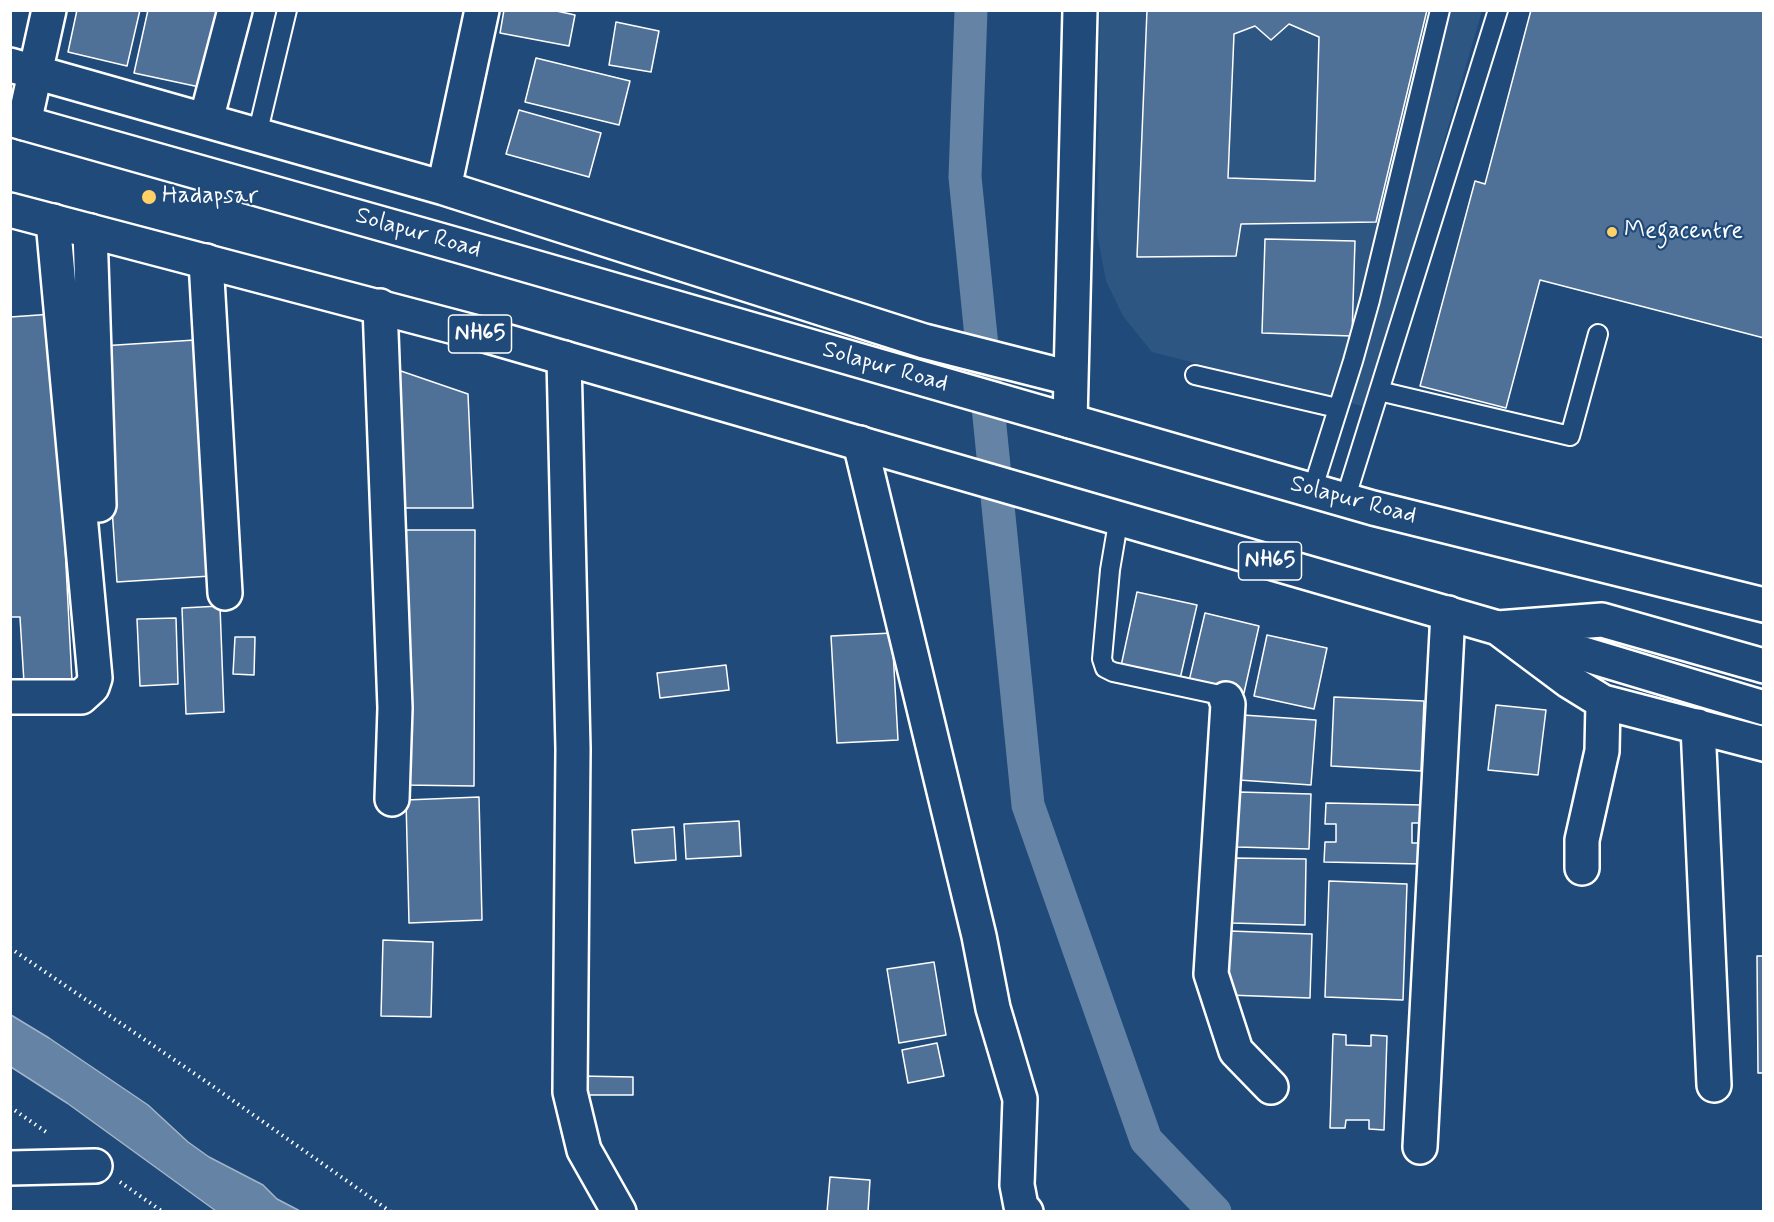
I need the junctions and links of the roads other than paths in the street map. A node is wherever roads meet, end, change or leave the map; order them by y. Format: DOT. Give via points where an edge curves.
graph roads {
  1 [pos="49,10"];
  2 [pos="236,10"];
  3 [pos="287,10"];
  4 [pos="482,10"];
  5 [pos="1080,10"];
  6 [pos="1440,10"];
  7 [pos="1498,10"];
  8 [pos="23,68"];
  9 [pos="206,120"];
  10 [pos="17,121"];
  11 [pos="256,135"];
  12 [pos="444,188"];
  13 [pos="10,210"];
  14 [pos="53,221"];
  15 [pos="90,231"];
  16 [pos="206,261"];
  17 [pos="380,306"];
  18 [pos="1598,334"];
  19 [pos="934,344"];
  20 [pos="564,358"];
  21 [pos="1055,374"];
  22 [pos="1195,375"];
  23 [pos="931,381"];
  24 [pos="1379,391"];
  25 [pos="1337,408"];
  26 [pos="1070,421"];
  27 [pos="860,443"];
  28 [pos="1312,491"];
  29 [pos="1345,500"];
  30 [pos="1119,517"];
  31 [pos="102,581"];
  32 [pos="225,593"];
  33 [pos="1764,605"];
  34 [pos="1448,613"];
  35 [pos="1498,628"];
  36 [pos="104,640"];
  37 [pos="1764,666"];
  38 [pos="10,697"];
  39 [pos="1226,699"];
  40 [pos="1603,702"];
  41 [pos="1764,708"];
  42 [pos="1698,726"];
  43 [pos="1764,744"];
  44 [pos="392,800"];
  45 [pos="1582,868"];
  46 [pos="1714,1084"];
  47 [pos="1271,1087"];
  48 [pos="1420,1147"];
  49 [pos="96,1166"];
  50 [pos="10,1168"];
  51 [pos="1020,1210"];
  52 [pos="619,1212"];
  1 -- 8 [label="main road"];
  2 -- 9 [label="main road"];
  3 -- 11 [label="lane"];
  4 -- 12 [label="main road"];
  5 -- 21 [label="main road"];
  6 -- 25 [label="lane" via="1370,300"];
  7 -- 24 [label="lane"];
  8 -- 9 [label="main road"];
  8 -- 10 [label="main road"];
  9 -- 11 [label="main road"];
  10 -- 23 [label="main road, Solapur Road"];
  11 -- 12 [label="main road"];
  12 -- 19 [label="main road"];
  13 -- 14 [label="main road, NH65"];
  14 -- 15 [label="main road, NH65"];
  14 -- 38 [label="main road" via="94,678 92,687 81,697"];
  15 -- 16 [label="main road, NH65"];
  15 -- 31 [label="main road"];
  16 -- 17 [label="main road, NH65"];
  16 -- 32 [label="main road"];
  17 -- 20 [label="main road, NH65"];
  17 -- 44 [label="main road" via="395,708"];
  18 -- 24 [label="lane" via="1570,436"];
  19 -- 21 [label="main road"];
  19 -- 23 [label="main road"];
  20 -- 27 [label="main road, NH65"];
  20 -- 52 [label="main road" via="573,749 570,1092 585,1150"];
  21 -- 26 [label="main road"];
  22 -- 25 [label="lane"];
  23 -- 26 [label="main road, Solapur Road"];
  24 -- 29 [label="lane"];
  25 -- 28 [label="lane"];
  26 -- 28 [label="main road, Solapur Road"];
  27 -- 30 [label="main road, NH65"];
  27 -- 51 [label="main road" via="993,1008 1020,1100"];
  28 -- 29 [label="main road, Solapur Road"];
  29 -- 33 [label="main road, Solapur Road"];
  30 -- 34 [label="main road, NH65"];
  30 -- 39 [label="lane" via="1109,582 1102,659 1105,668 1220,694"];
  31 -- 36 [label="lane"];
  34 -- 35 [label="main road, NH65"];
  34 -- 48 [label="main road"];
  35 -- 37 [label="main road, NH65" via="1602,620"];
  35 -- 40 [label="main road"];
  35 -- 41 [label="main road"];
  39 -- 47 [label="main road" via="1211,974 1236,1051"];
  40 -- 42 [label="main road"];
  40 -- 45 [label="main road" via="1602,751 1582,840"];
  42 -- 43 [label="main road"];
  42 -- 46 [label="main road"];
  49 -- 50 [label="main road"];
}
